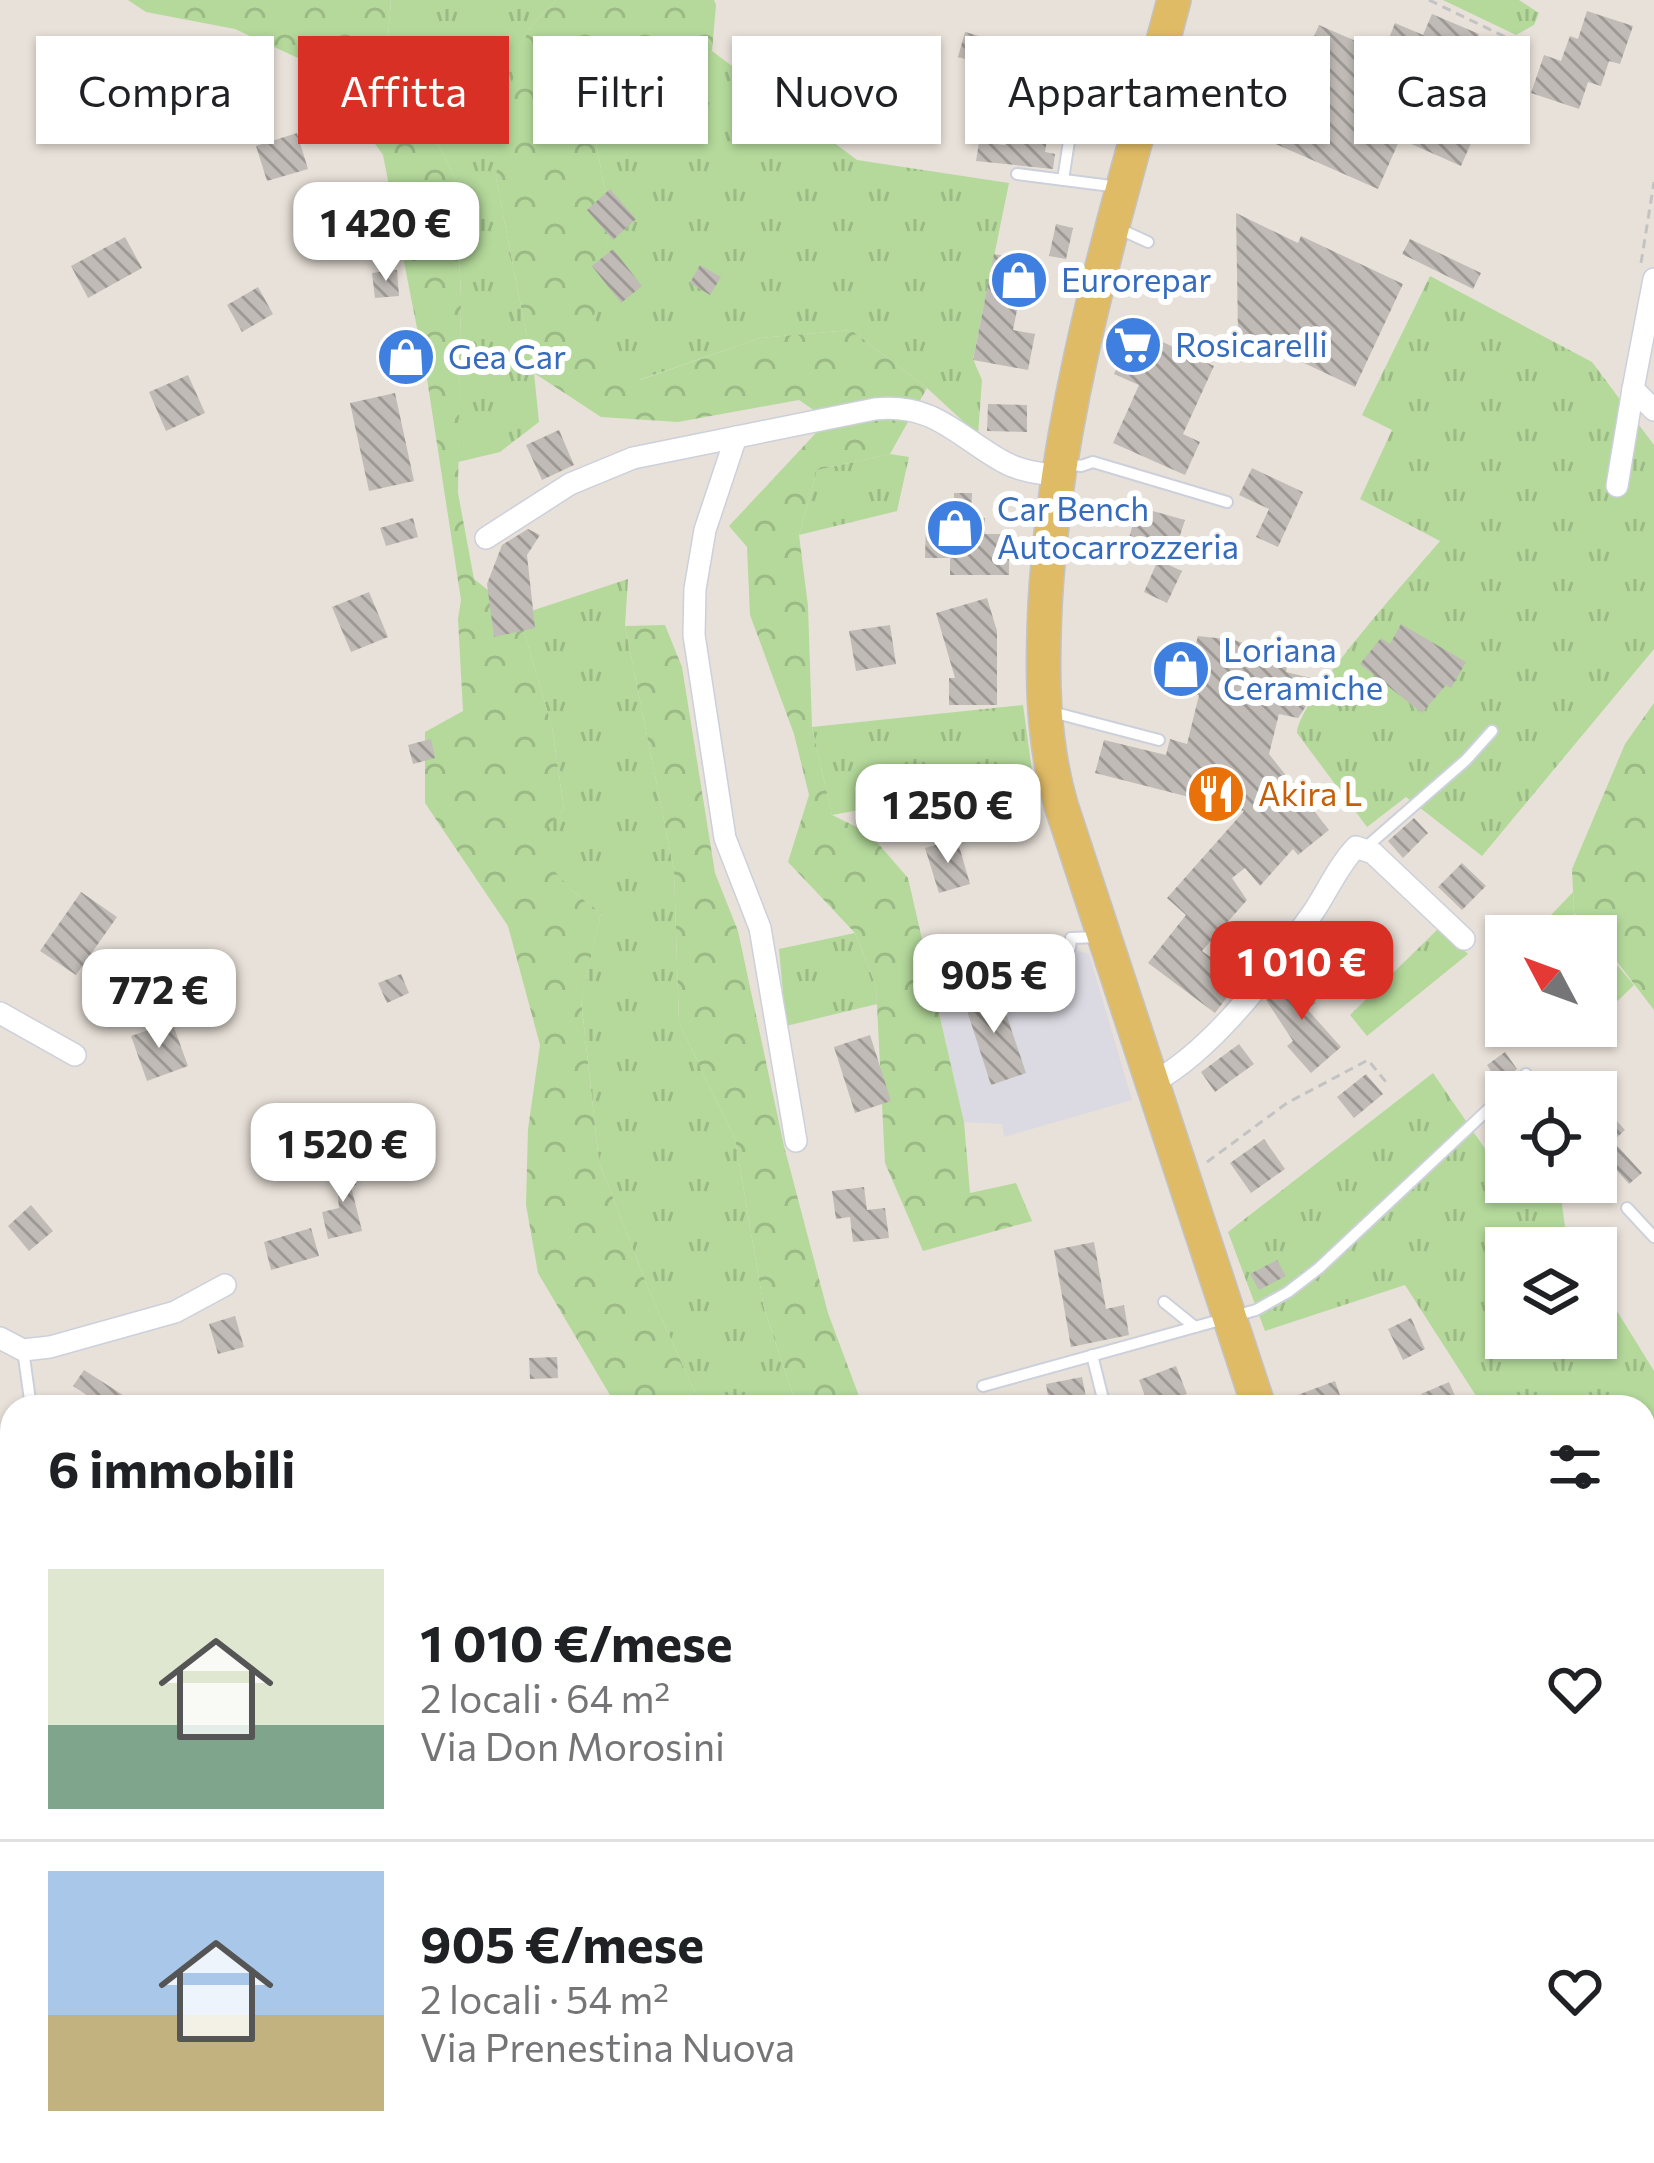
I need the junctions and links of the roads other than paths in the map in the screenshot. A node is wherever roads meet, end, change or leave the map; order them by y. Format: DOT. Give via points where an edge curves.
graph roads {
  1 [pos="1174,0"];
  2 [pos="1164,36"];
  3 [pos="1069,144"];
  4 [pos="1133,144"];
  5 [pos="1017,173"];
  6 [pos="1063,180"];
  7 [pos="1122,188"];
  8 [pos="1112,226"];
  9 [pos="1148,242"];
  10 [pos="1654,279"];
  11 [pos="1650,318"];
  12 [pos="1633,389"];
  13 [pos="1654,410"];
  14 [pos="736,436"];
  15 [pos="1058,469"];
  16 [pos="1617,486"];
  17 [pos="1227,502"];
  18 [pos="486,538"];
  19 [pos="1044,710"];
  20 [pos="1492,731"];
  21 [pos="1159,740"];
  22 [pos="1365,848"];
  23 [pos="1066,925"];
  24 [pos="1464,939"];
  25 [pos="1082,941"];
  26 [pos="0,1013"];
  27 [pos="75,1055"];
  28 [pos="1152,1083"];
  29 [pos="1485,1112"];
  30 [pos="796,1141"];
  31 [pos="1627,1208"];
  32 [pos="1654,1237"];
  33 [pos="225,1285"];
  34 [pos="1164,1302"];
  35 [pos="1229,1317"];
  36 [pos="1195,1327"];
  37 [pos="0,1338"];
  38 [pos="23,1350"];
  39 [pos="1092,1355"];
  40 [pos="983,1385"];
  41 [pos="29,1395"];
  42 [pos="1102,1395"];
  43 [pos="1255,1395"];
  1 -- 2 [label="main road"];
  3 -- 6 [label="lane"];
  4 -- 7 [label="main road"];
  5 -- 6 [label="lane"];
  6 -- 7 [label="lane"];
  7 -- 8 [label="main road"];
  8 -- 9 [label="lane"];
  8 -- 15 [label="main road"];
  10 -- 11 [label="street"];
  11 -- 12 [label="street"];
  12 -- 13 [label="street"];
  12 -- 16 [label="street"];
  14 -- 15 [label="street" via="902,408 939,419 1006,464"];
  14 -- 18 [label="street" via="606,467"];
  14 -- 30 [label="street" via="705,530 694,635 725,838 760,928"];
  15 -- 17 [label="lane" via="1093,462"];
  15 -- 19 [label="main road"];
  19 -- 21 [label="lane"];
  19 -- 25 [label="main road"];
  20 -- 22 [label="lane"];
  22 -- 24 [label="street"];
  22 -- 28 [label="street" via="1350,853 1208,1045"];
  23 -- 25 [label="lane"];
  25 -- 28 [label="main road"];
  26 -- 27 [label="street"];
  28 -- 35 [label="main road"];
  29 -- 35 [label="lane" via="1319,1268 1256,1310"];
  31 -- 32 [label="lane"];
  33 -- 38 [label="street" via="130,1327"];
  34 -- 36 [label="lane"];
  35 -- 36 [label="lane"];
  35 -- 43 [label="main road"];
  36 -- 39 [label="lane"];
  37 -- 38 [label="street"];
  38 -- 41 [label="lane"];
  39 -- 40 [label="lane"];
  39 -- 42 [label="lane"];
}
